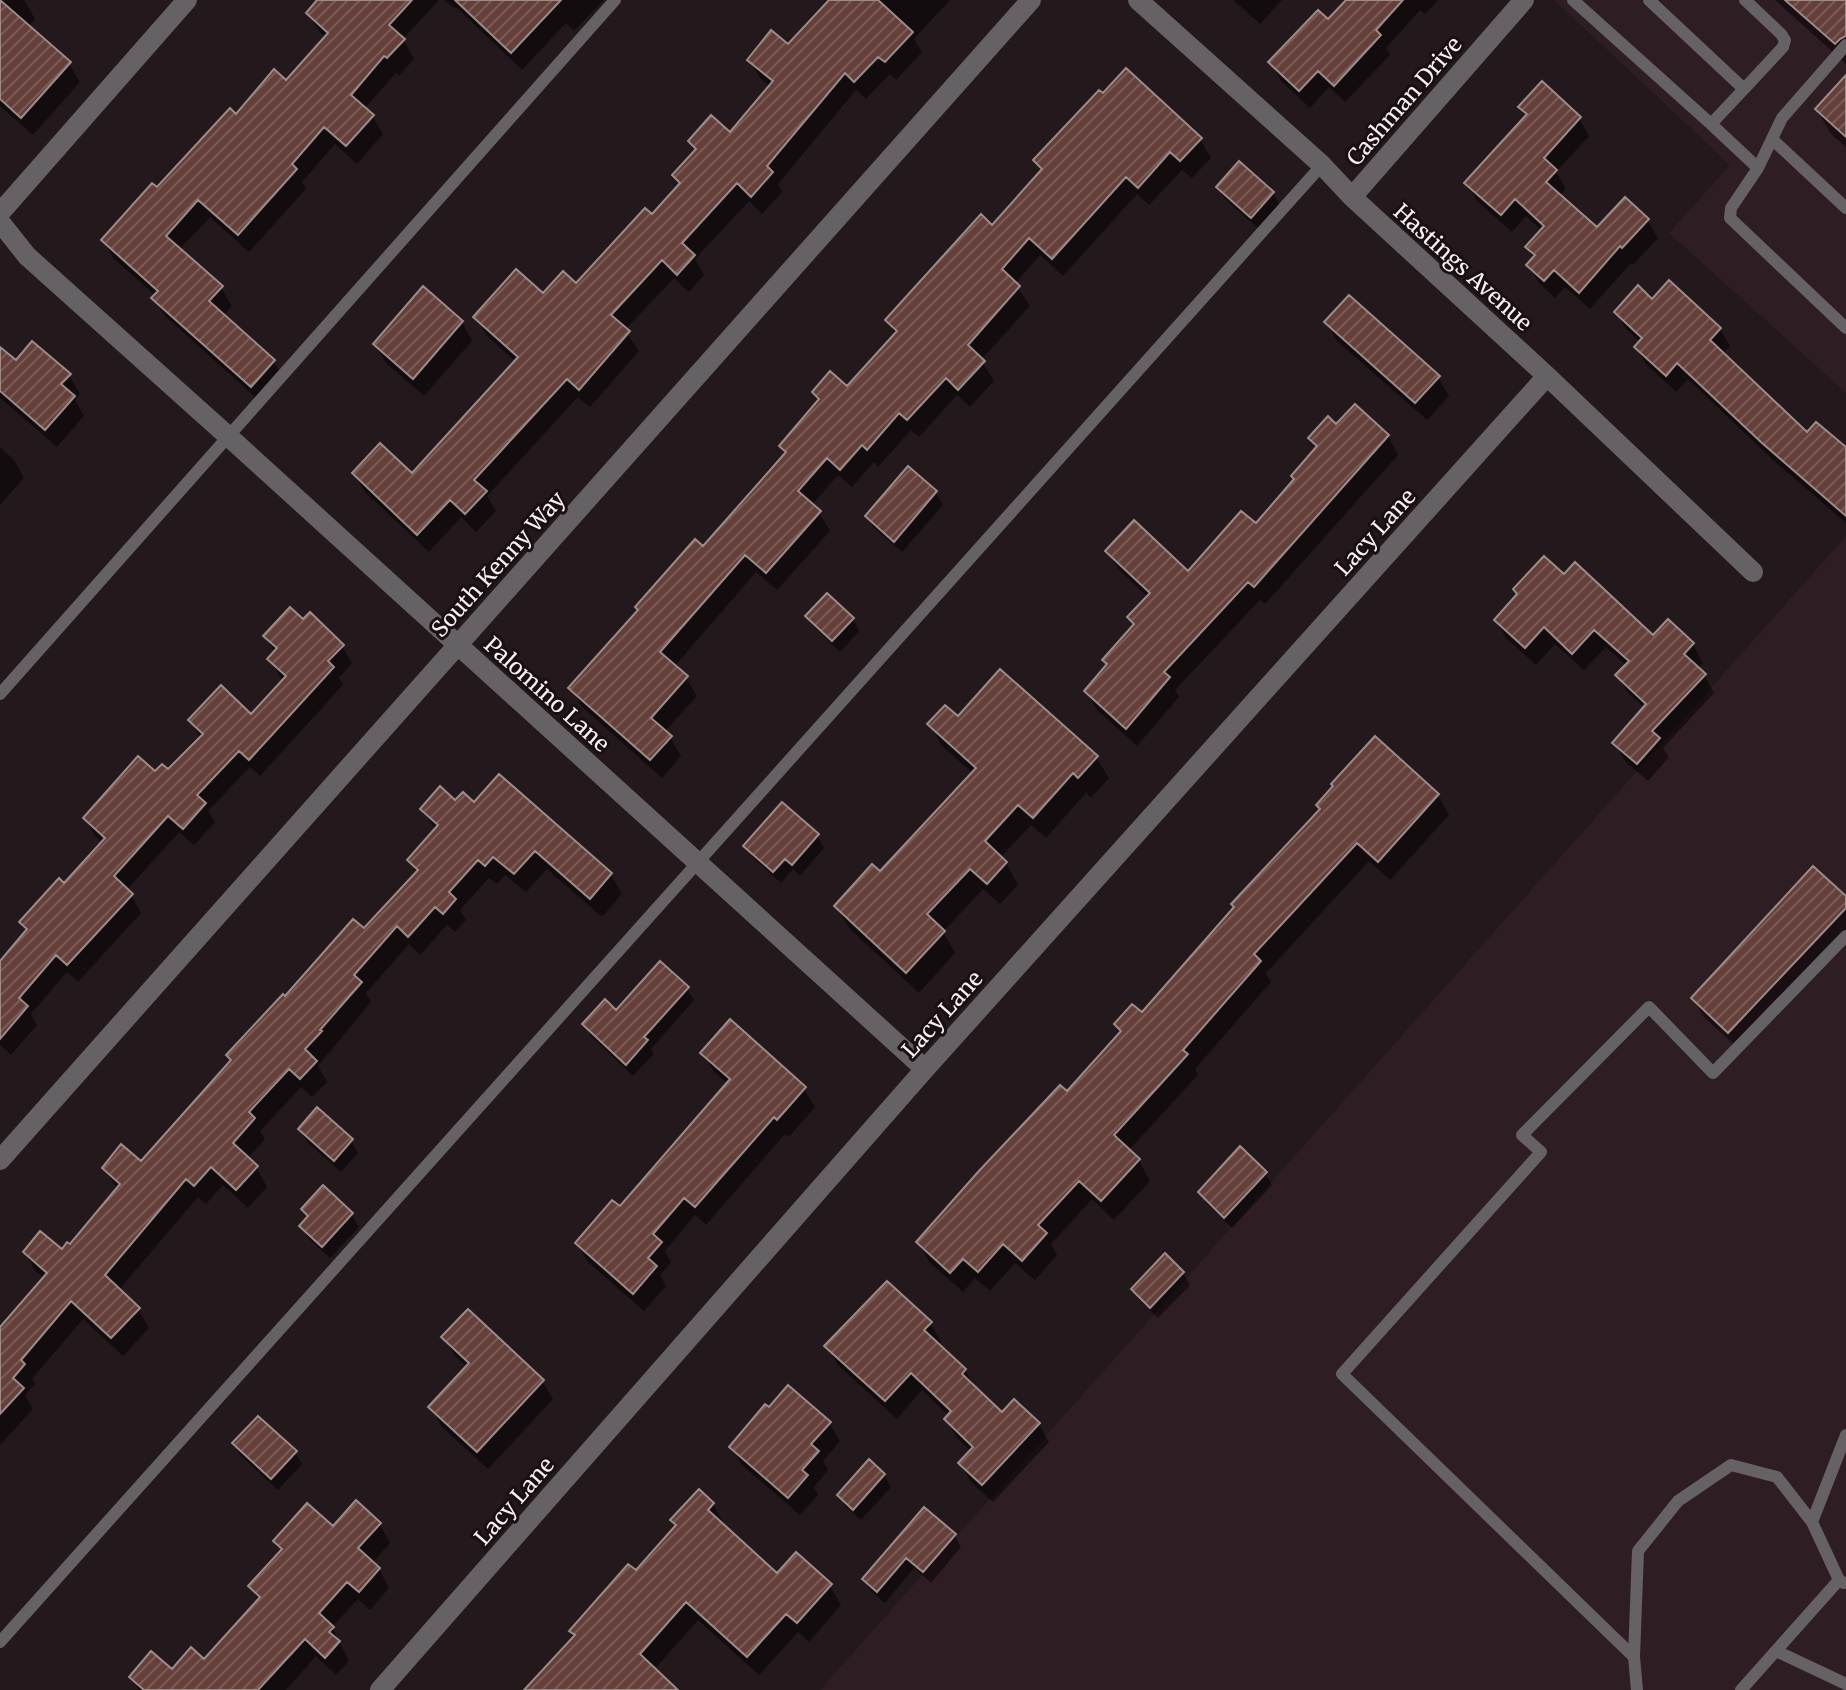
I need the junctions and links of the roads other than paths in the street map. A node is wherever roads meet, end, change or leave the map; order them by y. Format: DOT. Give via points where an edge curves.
graph roads {
  1 [pos="187,0"];
  2 [pos="615,0"];
  3 [pos="1031,0"];
  4 [pos="1138,0"];
  5 [pos="1524,0"];
  6 [pos="1573,0"];
  7 [pos="1649,0"];
  8 [pos="1745,0"];
  9 [pos="1846,45"];
  10 [pos="1744,89"];
  11 [pos="1711,124"];
  12 [pos="1772,139"];
  13 [pos="1322,165"];
  14 [pos="1758,168"];
  15 [pos="1352,197"];
  16 [pos="1846,208"];
  17 [pos="0,213"];
  18 [pos="0,222"];
  19 [pos="1846,328"];
  20 [pos="1547,376"];
  21 [pos="229,437"];
  22 [pos="1753,572"];
  23 [pos="458,645"];
  24 [pos="0,694"];
  25 [pos="698,863"];
  26 [pos="1844,943"];
  27 [pos="925,1069"];
  28 [pos="0,1160"];
  29 [pos="1846,1435"];
  30 [pos="1812,1522"];
  31 [pos="1843,1582"];
  32 [pos="0,1642"];
  33 [pos="1776,1651"];
  34 [pos="1634,1657"];
  35 [pos="1846,1684"];
  36 [pos="380,1690"];
  37 [pos="1637,1690"];
  38 [pos="1741,1690"];
  1 -- 17 [label="street"];
  2 -- 21 [label="lane"];
  3 -- 23 [label="street, South Kenny Way"];
  4 -- 13 [label="street, Hastings Avenue"];
  5 -- 15 [label="street, Cashman Drive"];
  6 -- 11 [label="lane"];
  7 -- 10 [label="lane"];
  8 -- 10 [label="lane" via="1785,40"];
  9 -- 12 [label="lane" via="1782,118"];
  10 -- 11 [label="lane"];
  11 -- 14 [label="lane"];
  12 -- 14 [label="lane"];
  12 -- 16 [label="lane"];
  13 -- 15 [label="street, Hastings Avenue"];
  13 -- 25 [label="lane"];
  14 -- 19 [label="lane" via="1731,208 1730,218"];
  15 -- 20 [label="street, Hastings Avenue"];
  18 -- 21 [label="street, Palomino Lane" via="27,256"];
  20 -- 22 [label="street, Hastings Avenue"];
  20 -- 27 [label="street, Lacy Lane"];
  21 -- 23 [label="street, Palomino Lane"];
  21 -- 24 [label="lane"];
  23 -- 25 [label="street, Palomino Lane"];
  23 -- 28 [label="street, South Kenny Way"];
  25 -- 27 [label="street, Palomino Lane"];
  25 -- 32 [label="lane"];
  26 -- 34 [label="lane" via="1713,1073 1649,1007 1522,1135 1541,1152 1342,1374"];
  27 -- 36 [label="street, Lacy Lane"];
  29 -- 30 [label="lane"];
  30 -- 31 [label="lane"];
  30 -- 34 [label="lane" via="1777,1477 1731,1465 1678,1501 1638,1551"];
  31 -- 33 [label="lane"];
  33 -- 35 [label="lane"];
  33 -- 38 [label="lane"];
  34 -- 37 [label="lane"];
}
